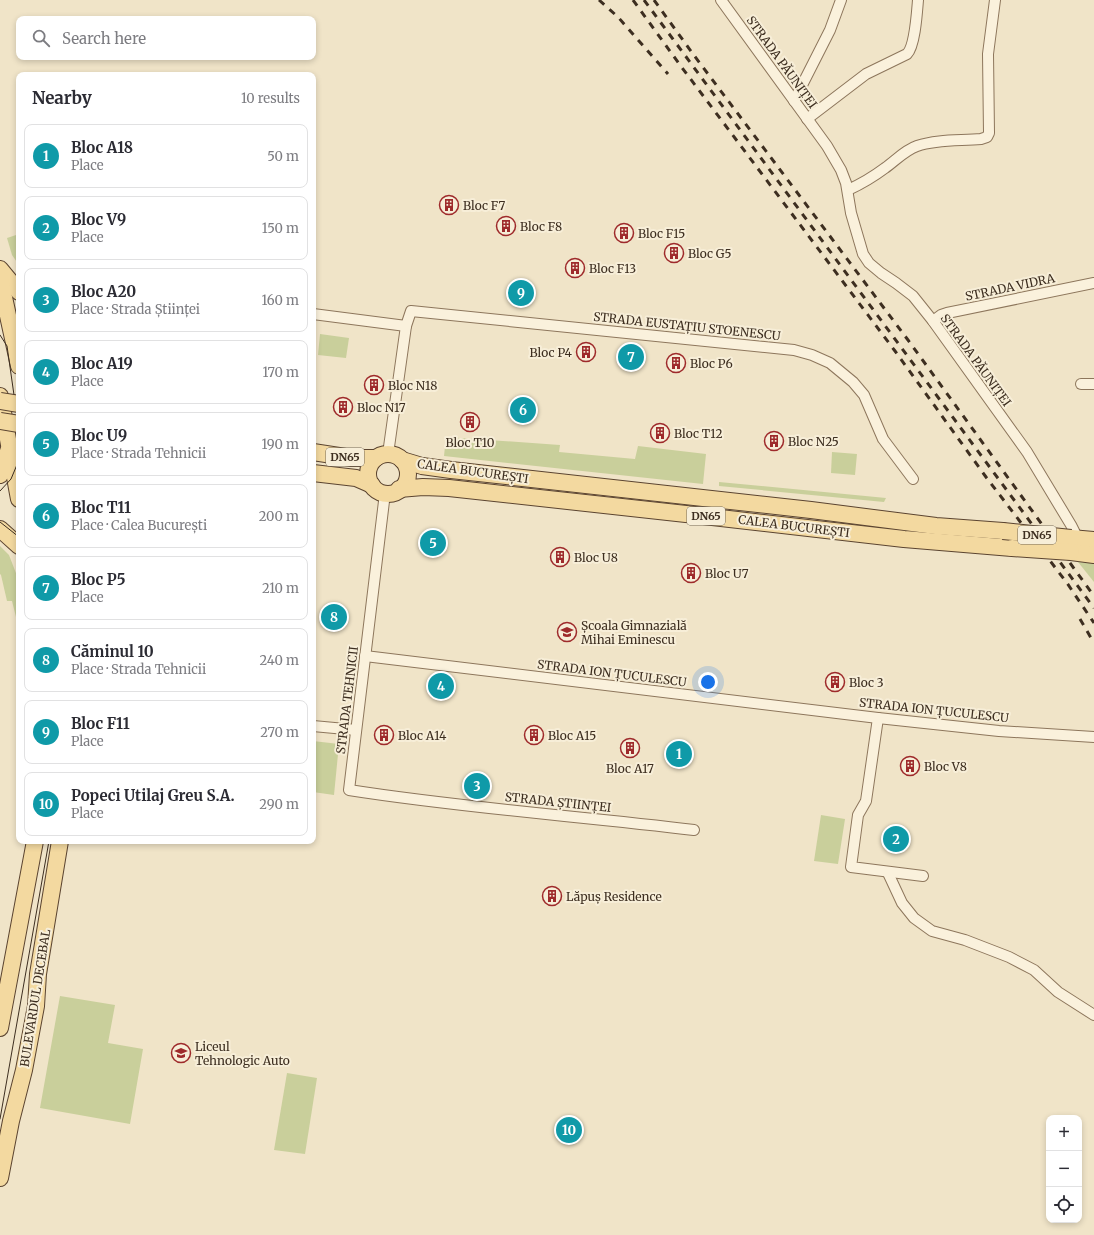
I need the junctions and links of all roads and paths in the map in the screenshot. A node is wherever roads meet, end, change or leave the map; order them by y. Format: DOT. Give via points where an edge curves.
graph roads {
  1 [pos="721,0"];
  2 [pos="841,0"];
  3 [pos="918,0"];
  4 [pos="995,0"];
  5 [pos="794,102"];
  6 [pos="807,119"];
  7 [pos="848,190"];
  8 [pos="0,269"];
  9 [pos="0,279"];
  10 [pos="1094,283"];
  11 [pos="16,288"];
  12 [pos="316,314"];
  13 [pos="933,321"];
  14 [pos="406,326"];
  15 [pos="16,349"];
  16 [pos="1081,384"];
  17 [pos="1094,384"];
  18 [pos="0,396"];
  19 [pos="0,401"];
  20 [pos="16,404"];
  21 [pos="0,421"];
  22 [pos="16,424"];
  23 [pos="9,446"];
  24 [pos="316,452"];
  25 [pos="389,457"];
  26 [pos="316,473"];
  27 [pos="0,475"];
  28 [pos="913,479"];
  29 [pos="16,483"];
  30 [pos="386,489"];
  31 [pos="936,526"];
  32 [pos="0,529"];
  33 [pos="1094,540"];
  34 [pos="934,542"];
  35 [pos="16,543"];
  36 [pos="1074,546"];
  37 [pos="1094,555"];
  38 [pos="365,656"];
  39 [pos="878,718"];
  40 [pos="316,726"];
  41 [pos="356,730"];
  42 [pos="1094,737"];
  43 [pos="349,790"];
  44 [pos="694,830"];
  45 [pos="34,844"];
  46 [pos="60,844"];
  47 [pos="888,873"];
  48 [pos="923,876"];
  49 [pos="1094,1015"];
  50 [pos="0,1028"];
  51 [pos="0,1178"];
  1 -- 5 [label="street, STRADA PĂUNIȚEI"];
  2 -- 5 [label="street" via="830,30"];
  3 -- 6 [label="street, STRADA PĂUNIȚEI" via="914,36 907,54 866,74"];
  4 -- 7 [label="street" via="988,54 987,137 917,146"];
  5 -- 6 [label="street, STRADA PĂUNIȚEI"];
  6 -- 7 [label="street, STRADA PĂUNIȚEI" via="841,170"];
  7 -- 13 [label="street, STRADA PĂUNIȚEI" via="851,213 863,254 869,263 913,296"];
  8 -- 11 [label="main road"];
  9 -- 15 [label="main road"];
  10 -- 13 [label="street, STRADA VIDRA" via="947,313"];
  12 -- 14 [label="street"];
  13 -- 36 [label="street, STRADA PĂUNIȚEI" via="1027,452 1071,525"];
  14 -- 25 [label="street, STRADA EUSTAȚIU STOENESCU"];
  14 -- 28 [label="street, STRADA EUSTAȚIU STOENESCU" via="411,310 794,350 812,355 830,363 864,395 882,439"];
  16 -- 17 [label="street"];
  18 -- 23 [label="main road"];
  19 -- 20 [label="main road, bridge"];
  21 -- 22 [label="main road, bridge"];
  23 -- 27 [label="main road" via="7,460"];
  23 -- 29 [label="main road"];
  24 -- 25 [label="main road, CALEA BUCUREȘTI / DN65" via="352,458"];
  25 -- 30 [label="main road" via="373,461 368,477"];
  25 -- 30 [label="main road" via="407,468 407,477 403,486"];
  25 -- 31 [label="main road, CALEA BUCUREȘTI / DN65" via="422,466 451,470"];
  26 -- 30 [label="main road, CALEA BUCUREȘTI / DN65" via="356,478"];
  30 -- 34 [label="main road, CALEA BUCUREȘTI / DN65" via="449,488"];
  30 -- 38 [label="street, STRADA TEHNICII"];
  31 -- 34 [label="main road"];
  31 -- 36 [label="main road, CALEA BUCUREȘTI / DN65, bridge" via="1003,531"];
  32 -- 35 [label="main road"];
  33 -- 36 [label="main road, CALEA BUCUREȘTI / DN65"];
  34 -- 36 [label="main road, CALEA BUCUREȘTI / DN65, bridge" via="1012,548"];
  36 -- 37 [label="main road, CALEA BUCUREȘTI / DN65"];
  38 -- 39 [label="street, STRADA ION ȚUCULESCU"];
  38 -- 41 [label="street, STRADA TEHNICII"];
  39 -- 42 [label="street, STRADA ION ȚUCULESCU" via="999,731"];
  39 -- 47 [label="street" via="866,801 858,815 851,867"];
  40 -- 41 [label="street"];
  41 -- 43 [label="street, STRADA TEHNICII"];
  43 -- 44 [label="street, STRADA ȘTIINȚEI" via="544,815"];
  45 -- 50 [label="main road"];
  46 -- 51 [label="main road, BULEVARDUL DECEBAL" via="38,974 35,1013"];
  47 -- 48 [label="street"];
  47 -- 49 [label="street" via="902,903 914,918 932,931 1009,957 1034,970 1058,992"];
}
